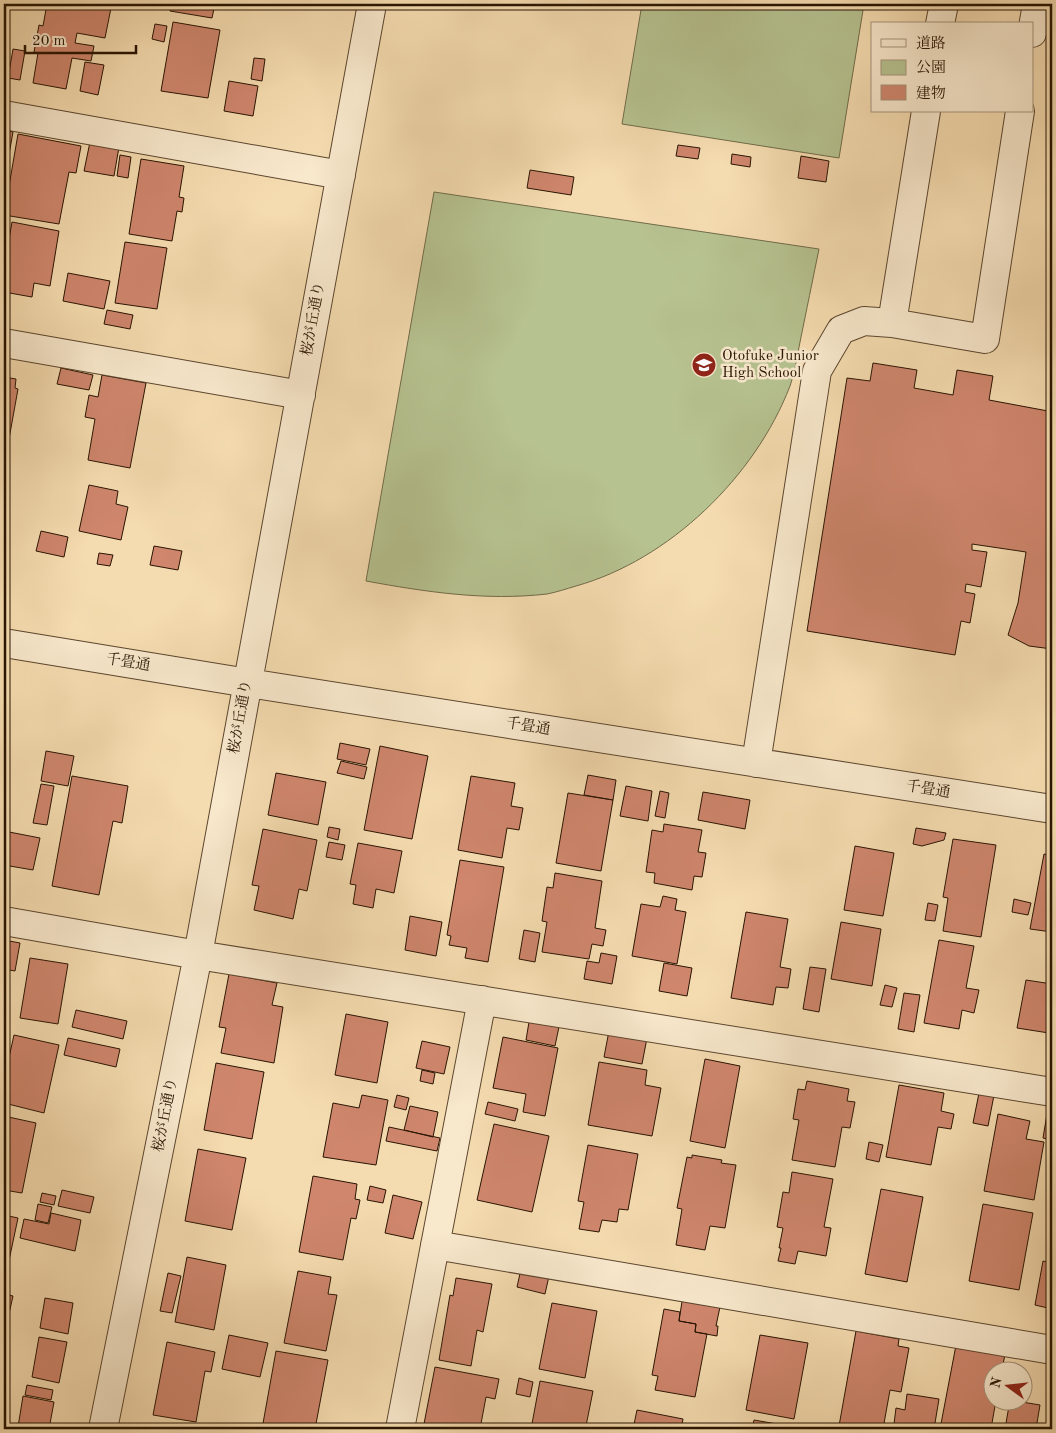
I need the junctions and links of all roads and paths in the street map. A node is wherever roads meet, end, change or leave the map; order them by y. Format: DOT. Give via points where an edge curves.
graph roads {
  1 [pos="372,4"];
  2 [pos="944,4"];
  3 [pos="1037,4"];
  4 [pos="940,22"];
  5 [pos="1034,22"];
  6 [pos="926,112"];
  7 [pos="1020,112"];
  8 [pos="4,116"];
  9 [pos="340,175"];
  10 [pos="892,323"];
  11 [pos="4,343"];
  12 [pos="301,395"];
  13 [pos="4,643"];
  14 [pos="248,683"];
  15 [pos="756,763"];
  16 [pos="1052,809"];
  17 [pos="4,921"];
  18 [pos="198,955"];
  19 [pos="482,1000"];
  20 [pos="1052,1092"];
  21 [pos="435,1245"];
  22 [pos="1052,1350"];
  23 [pos="103,1429"];
  24 [pos="400,1429"];
  1 -- 9 [label="street, 桜が丘通り"];
  2 -- 4 [label="street"];
  3 -- 5 [label="street"];
  6 -- 10 [label="street"];
  7 -- 10 [label="street" via="985,339"];
  8 -- 9 [label="street"];
  9 -- 12 [label="street, 桜が丘通り"];
  10 -- 15 [label="street" via="864,322 841,330 817,371"];
  11 -- 12 [label="street"];
  12 -- 14 [label="street, 桜が丘通り"];
  13 -- 14 [label="street, 千畳通"];
  14 -- 15 [label="street, 千畳通"];
  14 -- 18 [label="street, 桜が丘通り"];
  15 -- 16 [label="street, 千畳通"];
  17 -- 18 [label="street"];
  18 -- 19 [label="street"];
  18 -- 23 [label="street, 桜が丘通り"];
  19 -- 20 [label="street"];
  19 -- 21 [label="street"];
  21 -- 22 [label="street"];
  21 -- 24 [label="street"];
}
